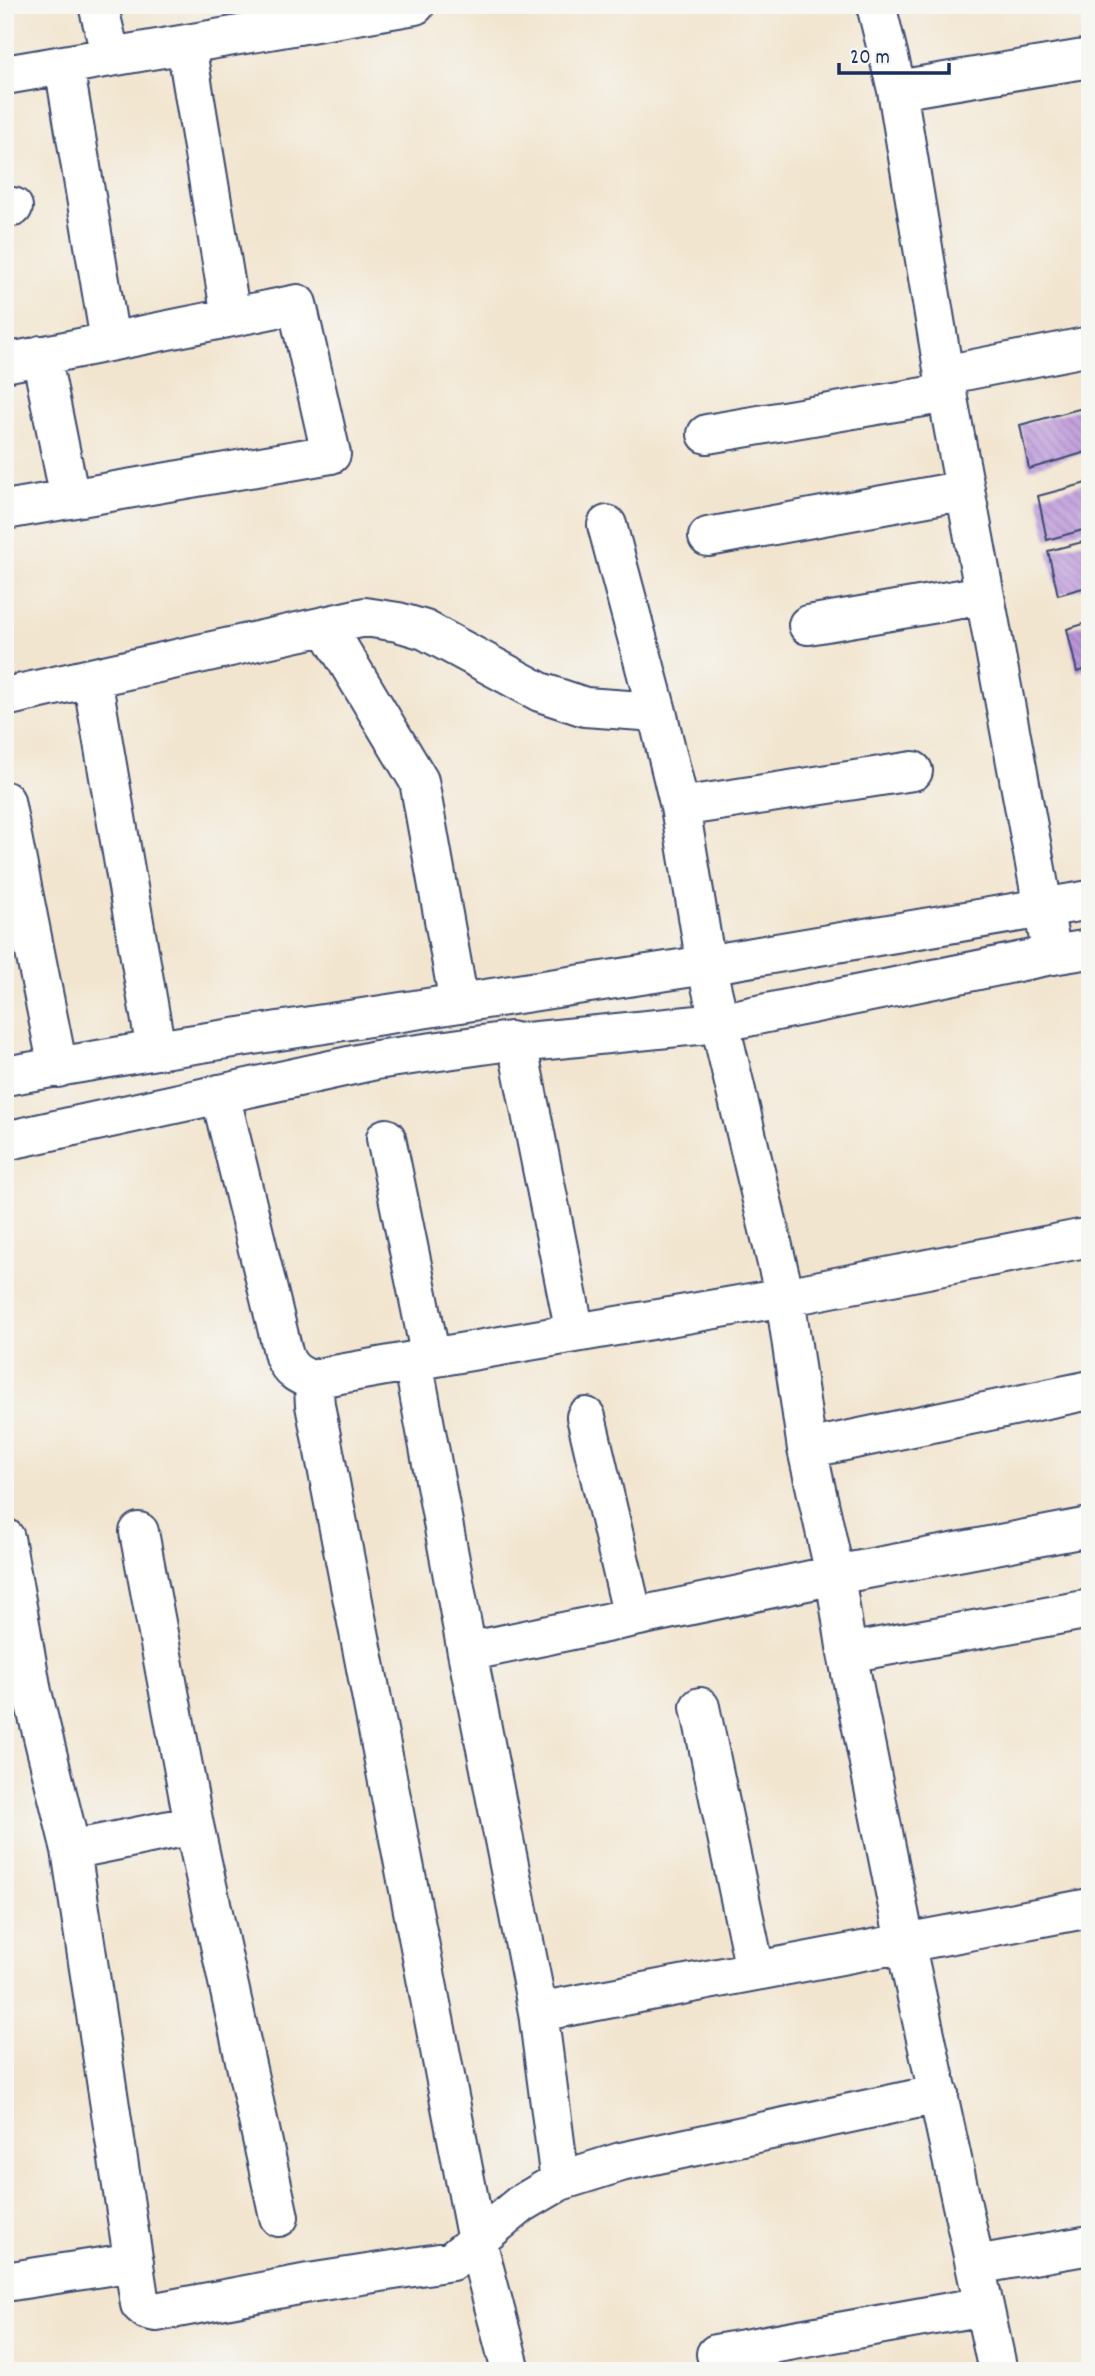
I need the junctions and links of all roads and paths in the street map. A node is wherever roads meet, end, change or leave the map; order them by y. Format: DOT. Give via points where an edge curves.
graph roads {
  1 [pos="98,5"];
  2 [pos="415,5"];
  3 [pos="876,5"];
  4 [pos="186,45"];
  5 [pos="111,57"];
  6 [pos="1090,58"];
  7 [pos="64,65"];
  8 [pos="5,75"];
  9 [pos="897,90"];
  10 [pos="231,317"];
  11 [pos="110,341"];
  12 [pos="1090,346"];
  13 [pos="23,359"];
  14 [pos="946,384"];
  15 [pos="707,434"];
  16 [pos="965,490"];
  17 [pos="69,499"];
  18 [pos="5,510"];
  19 [pos="607,525"];
  20 [pos="708,537"];
  21 [pos="985,595"];
  22 [pos="808,625"];
  23 [pos="326,626"];
  24 [pos="92,678"];
  25 [pos="5,697"];
  26 [pos="657,712"];
  27 [pos="914,771"];
  28 [pos="5,801"];
  29 [pos="680,807"];
  30 [pos="1090,900"];
  31 [pos="1043,909"];
  32 [pos="1090,949"];
  33 [pos="1052,955"];
  34 [pos="706,965"];
  35 [pos="459,1003"];
  36 [pos="718,1023"];
  37 [pos="517,1043"];
  38 [pos="156,1050"];
  39 [pos="58,1068"];
  40 [pos="5,1076"];
  41 [pos="220,1094"];
  42 [pos="386,1138"];
  43 [pos="5,1141"];
  44 [pos="1090,1237"];
  45 [pos="785,1297"];
  46 [pos="575,1333"];
  47 [pos="422,1359"];
  48 [pos="316,1382"];
  49 [pos="1090,1390"];
  50 [pos="586,1417"];
  51 [pos="807,1449"];
  52 [pos="1090,1527"];
  53 [pos="139,1532"];
  54 [pos="5,1538"];
  55 [pos="835,1575"];
  56 [pos="1090,1609"];
  57 [pos="633,1617"];
  58 [pos="467,1651"];
  59 [pos="847,1653"];
  60 [pos="19,1694"];
  61 [pos="700,1707"];
  62 [pos="194,1825"];
  63 [pos="71,1850"];
  64 [pos="1090,1908"];
  65 [pos="905,1942"];
  66 [pos="755,1970"];
  67 [pos="538,2012"];
  68 [pos="939,2094"];
  69 [pos="560,2181"];
  70 [pos="279,2217"];
  71 [pos="477,2241"];
  72 [pos="1090,2245"];
  73 [pos="134,2262"];
  74 [pos="975,2264"];
  75 [pos="5,2282"];
  76 [pos="984,2306"];
  77 [pos="716,2354"];
  78 [pos="512,2371"];
  79 [pos="998,2371"];
  1 -- 5 [label="street"];
  2 -- 4 [label="street"];
  3 -- 9 [label="street"];
  4 -- 5 [label="street"];
  4 -- 10 [label="street"];
  5 -- 7 [label="street"];
  6 -- 9 [label="street"];
  7 -- 8 [label="street"];
  7 -- 11 [label="street"];
  9 -- 14 [label="street"];
  10 -- 11 [label="street"];
  10 -- 17 [label="street" via="297,304 331,454"];
  11 -- 13 [label="street"];
  12 -- 14 [label="street"];
  13 -- 17 [label="street"];
  14 -- 15 [label="street"];
  14 -- 16 [label="street"];
  16 -- 20 [label="street"];
  16 -- 21 [label="street"];
  17 -- 18 [label="street"];
  19 -- 26 [label="street"];
  21 -- 22 [label="street"];
  21 -- 31 [label="street"];
  23 -- 24 [label="street"];
  23 -- 26 [label="street" via="365,617 398,622 425,630 540,692 585,707"];
  23 -- 35 [label="street" via="419,781"];
  24 -- 25 [label="street"];
  24 -- 38 [label="street"];
  26 -- 29 [label="street"];
  27 -- 29 [label="street"];
  28 -- 39 [label="street"];
  29 -- 34 [label="street"];
  30 -- 31 [label="street"];
  31 -- 33 [label="street"];
  31 -- 34 [label="street"];
  32 -- 33 [label="street"];
  33 -- 36 [label="street"];
  34 -- 35 [label="street"];
  34 -- 36 [label="street"];
  35 -- 38 [label="street"];
  36 -- 37 [label="street"];
  36 -- 45 [label="street"];
  37 -- 41 [label="street" via="376,1060"];
  37 -- 46 [label="street"];
  38 -- 39 [label="street"];
  39 -- 40 [label="street"];
  41 -- 43 [label="street"];
  41 -- 48 [label="street" via="284,1356 296,1374"];
  42 -- 47 [label="street"];
  44 -- 45 [label="street"];
  45 -- 46 [label="street"];
  45 -- 51 [label="street"];
  46 -- 47 [label="street"];
  47 -- 48 [label="street"];
  47 -- 58 [label="street"];
  48 -- 71 [label="street" via="315,1405"];
  49 -- 51 [label="street"];
  50 -- 57 [label="street"];
  51 -- 55 [label="street"];
  52 -- 55 [label="street"];
  53 -- 62 [label="street"];
  54 -- 60 [label="street"];
  55 -- 57 [label="street"];
  55 -- 59 [label="street"];
  56 -- 59 [label="street"];
  57 -- 58 [label="street"];
  58 -- 67 [label="street"];
  59 -- 65 [label="street"];
  60 -- 63 [label="street"];
  61 -- 66 [label="street"];
  62 -- 63 [label="street"];
  62 -- 70 [label="street"];
  63 -- 73 [label="street"];
  64 -- 65 [label="street"];
  65 -- 66 [label="street"];
  65 -- 68 [label="street"];
  66 -- 67 [label="street"];
  67 -- 69 [label="street"];
  68 -- 69 [label="street" via="621,2162"];
  68 -- 74 [label="street"];
  69 -- 71 [label="street" via="521,2204"];
  71 -- 73 [label="street" via="452,2261 156,2312 140,2304"];
  71 -- 78 [label="street"];
  72 -- 74 [label="street"];
  73 -- 75 [label="street"];
  74 -- 76 [label="street"];
  76 -- 77 [label="street"];
  76 -- 79 [label="street"];
}
